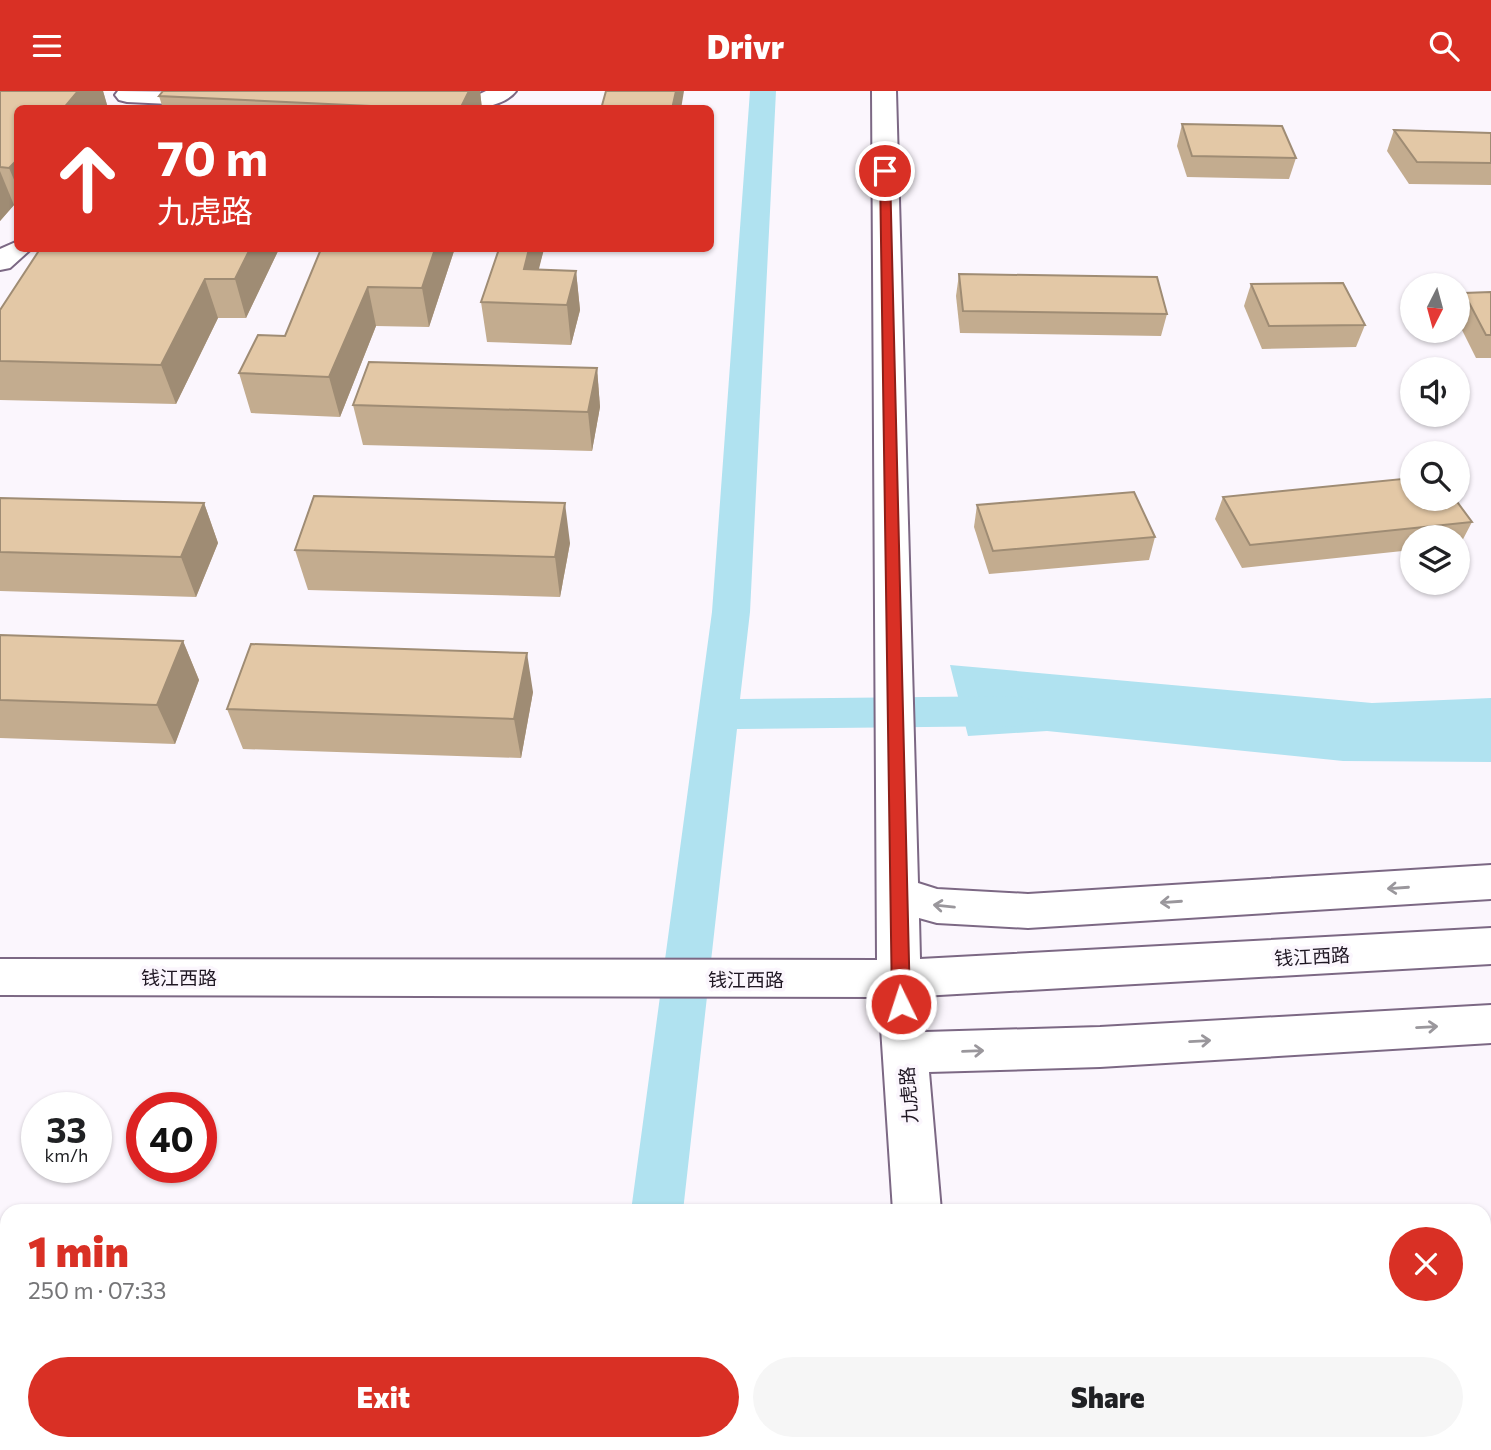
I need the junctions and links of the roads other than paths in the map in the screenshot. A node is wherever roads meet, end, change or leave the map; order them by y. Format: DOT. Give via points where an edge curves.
graph roads {
  1 [pos="504,91"];
  2 [pos="884,91"];
  3 [pos="127,98"];
  4 [pos="237,100"];
  5 [pos="478,105"];
  6 [pos="1491,882"];
  7 [pos="1450,885"];
  8 [pos="897,894"];
  9 [pos="1491,897"];
  10 [pos="1491,946"];
  11 [pos="0,977"];
  12 [pos="899,979"];
  13 [pos="1491,1024"];
  14 [pos="905,1053"];
  15 [pos="916,1204"];
  1 -- 5 [label="main road"];
  2 -- 8 [label="main road, 九虎路"];
  3 -- 4 [label="main road"];
  6 -- 7 [label="main road"];
  7 -- 8 [label="main road, one-way" via="1028,911 937,907"];
  7 -- 9 [label="main road"];
  8 -- 12 [label="main road, 九虎路"];
  10 -- 12 [label="main road, 钱江西路"];
  11 -- 12 [label="main road, 钱江西路"];
  12 -- 14 [label="main road, 九虎路"];
  14 -- 13 [label="main road, one-way" via="1100,1047"];
  14 -- 15 [label="main road, 九虎路"];
}
